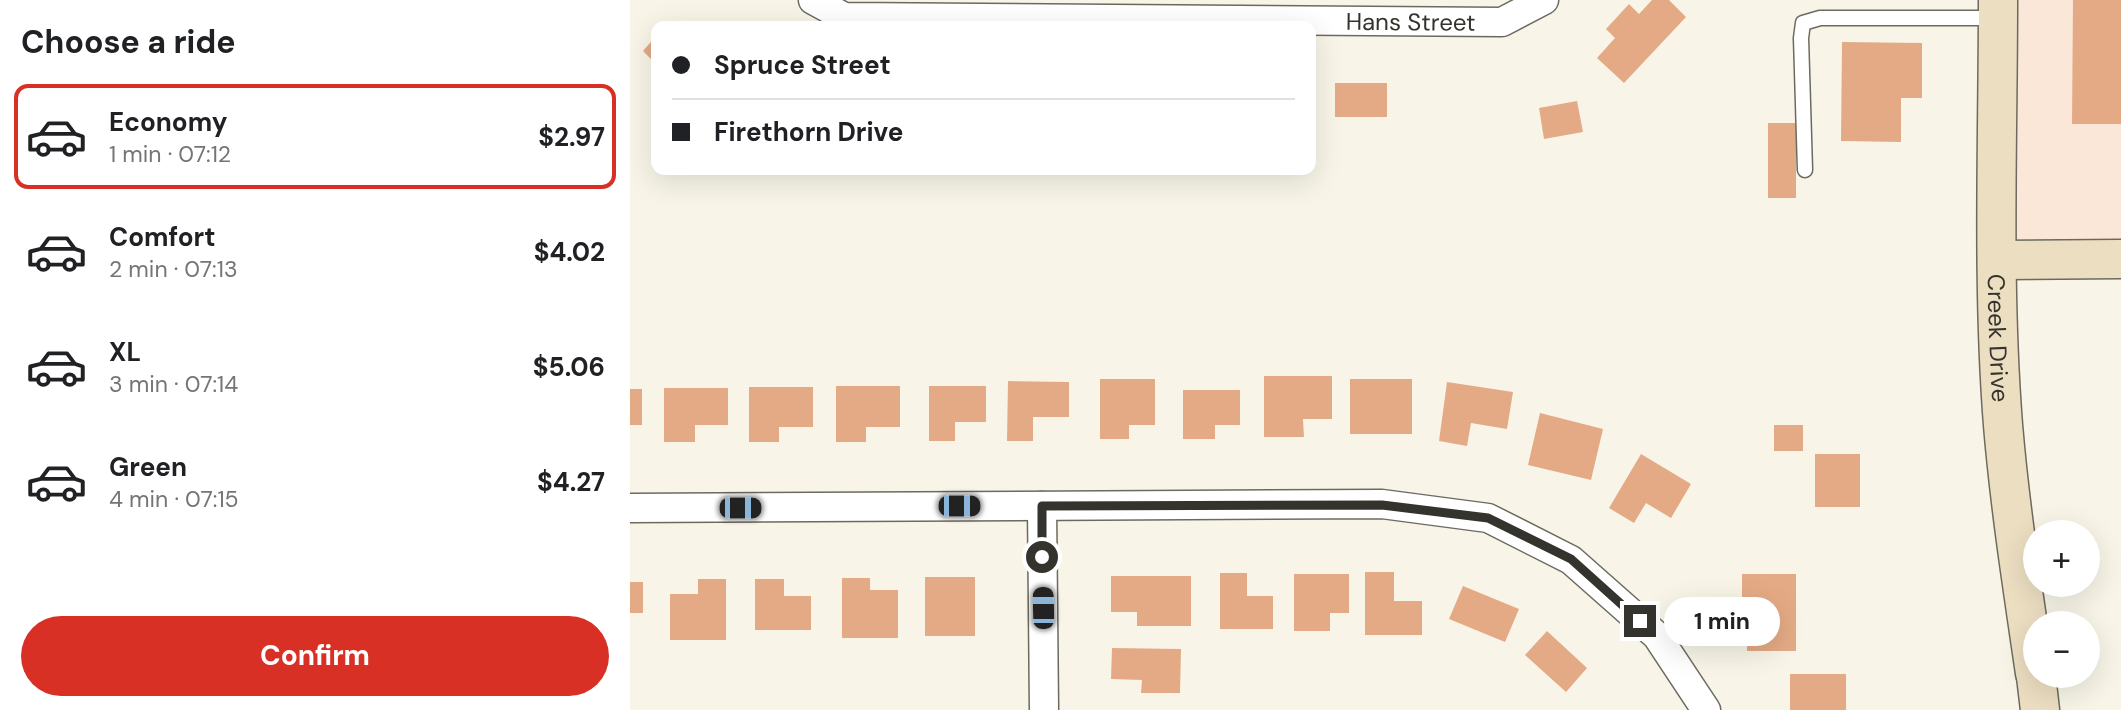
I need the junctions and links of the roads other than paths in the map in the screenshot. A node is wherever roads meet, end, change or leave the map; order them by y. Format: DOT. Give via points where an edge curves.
graph roads {
  1 [pos="813,0"];
  2 [pos="1544,0"];
  3 [pos="1998,9"];
  4 [pos="1805,170"];
  5 [pos="2121,259"];
  6 [pos="1998,260"];
  7 [pos="1042,506"];
  8 [pos="630,508"];
  9 [pos="2027,611"];
  10 [pos="2037,688"];
  11 [pos="1044,710"];
  12 [pos="1706,710"];
  13 [pos="2040,710"];
  1 -- 2 [label="street, Hans Street" via="844,17 1502,22"];
  3 -- 4 [label="lane" via="1820,18 1803,23"];
  3 -- 6 [label="street, Creek Drive"];
  5 -- 6 [label="street"];
  6 -- 9 [label="street, Creek Drive" via="2003,423"];
  7 -- 8 [label="street"];
  7 -- 11 [label="street"];
  7 -- 12 [label="street" via="1382,505 1488,518 1571,559 1657,636"];
  10 -- 13 [label="street, Creek Drive"];
}
